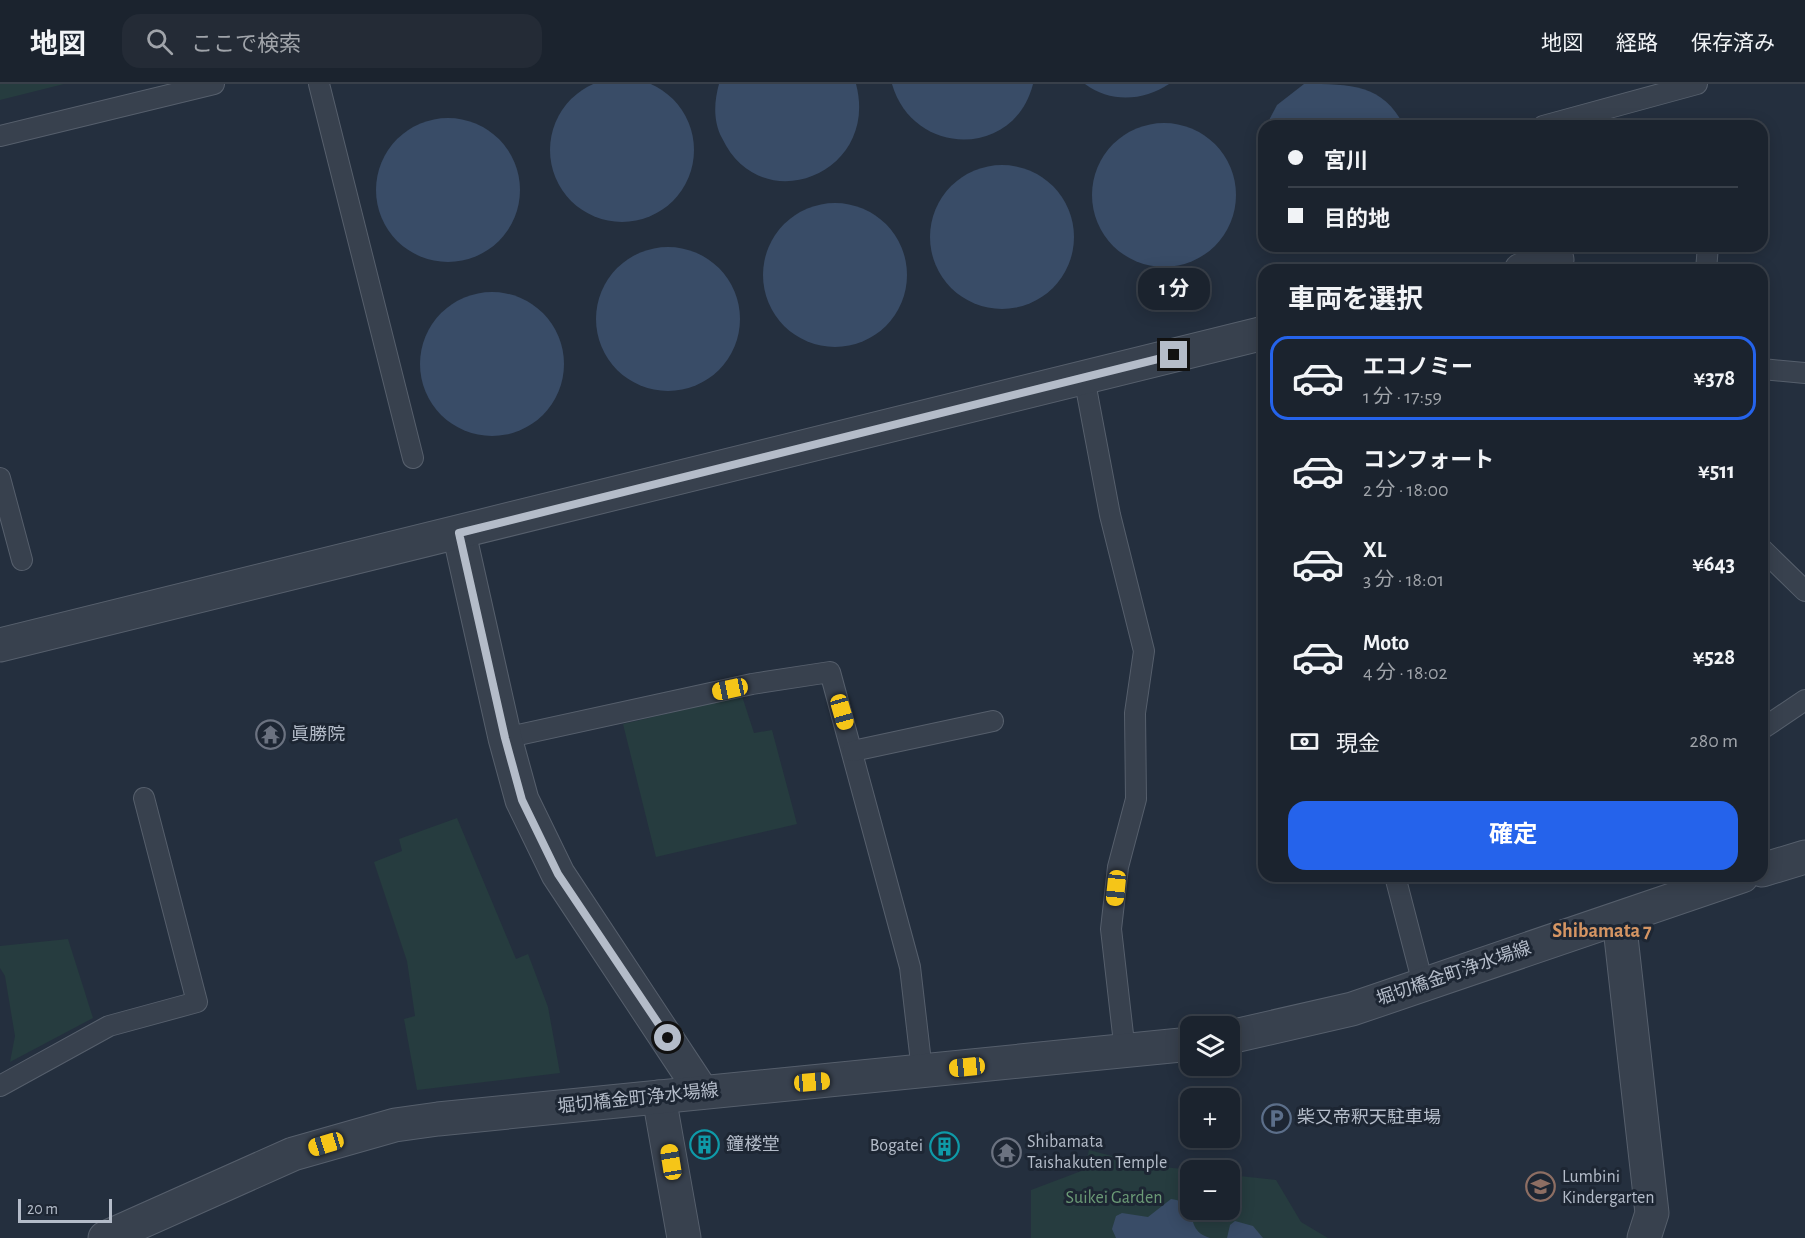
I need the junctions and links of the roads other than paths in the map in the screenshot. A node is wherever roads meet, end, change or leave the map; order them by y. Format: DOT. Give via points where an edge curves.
graph roads {
  1 [pos="214,84"];
  2 [pos="319,84"];
  3 [pos="1697,84"];
  4 [pos="1565,120"];
  5 [pos="0,136"];
  6 [pos="1555,252"];
  7 [pos="1543,264"];
  8 [pos="1258,334"];
  9 [pos="1768,370"];
  10 [pos="1805,373"];
  11 [pos="1084,377"];
  12 [pos="413,458"];
  13 [pos="0,478"];
  14 [pos="459,533"];
  15 [pos="1768,555"];
  16 [pos="22,560"];
  17 [pos="1805,591"];
  18 [pos="0,645"];
  19 [pos="1805,700"];
  20 [pos="993,721"];
  21 [pos="1768,725"];
  22 [pos="505,738"];
  23 [pos="853,752"];
  24 [pos="144,798"];
  25 [pos="1805,857"];
  26 [pos="1768,868"];
  27 [pos="1397,882"];
  28 [pos="1705,882"];
  29 [pos="1619,918"];
  30 [pos="1423,984"];
  31 [pos="1240,1035"];
  32 [pos="1180,1045"];
  33 [pos="1125,1052"];
  34 [pos="922,1071"];
  35 [pos="0,1086"];
  36 [pos="702,1092"];
  37 [pos="659,1097"];
  38 [pos="105,1238"];
  39 [pos="684,1238"];
  40 [pos="1644,1238"];
  1 -- 5 [label="lane"];
  2 -- 12 [label="lane"];
  3 -- 4 [label="lane"];
  6 -- 7 [label="street" via="1557,260"];
  8 -- 11 [label="street"];
  9 -- 10 [label="lane"];
  11 -- 14 [label="street"];
  11 -- 33 [label="lane" via="1110,515 1144,651 1135,713 1136,799 1118,867 1111,929"];
  13 -- 16 [label="lane"];
  14 -- 18 [label="street"];
  14 -- 22 [label="street"];
  15 -- 17 [label="lane"];
  19 -- 21 [label="lane"];
  20 -- 23 [label="lane"];
  22 -- 23 [label="lane" via="752,684 830,672"];
  22 -- 36 [label="street" via="522,800 558,874"];
  23 -- 34 [label="lane" via="910,967"];
  24 -- 35 [label="lane" via="197,1002 109,1026"];
  25 -- 26 [label="street"];
  27 -- 30 [label="lane"];
  28 -- 29 [label="street, 堀切橋金町浄水場線"];
  29 -- 30 [label="street, 堀切橋金町浄水場線"];
  29 -- 40 [label="street" via="1652,1213"];
  30 -- 31 [label="street, 堀切橋金町浄水場線" via="1352,1009"];
  32 -- 33 [label="street, 堀切橋金町浄水場線"];
  33 -- 34 [label="street, 堀切橋金町浄水場線"];
  34 -- 36 [label="street, 堀切橋金町浄水場線"];
  36 -- 37 [label="street, 堀切橋金町浄水場線"];
  37 -- 38 [label="street, 堀切橋金町浄水場線" via="395,1125 293,1154"];
  37 -- 39 [label="street"];
}
